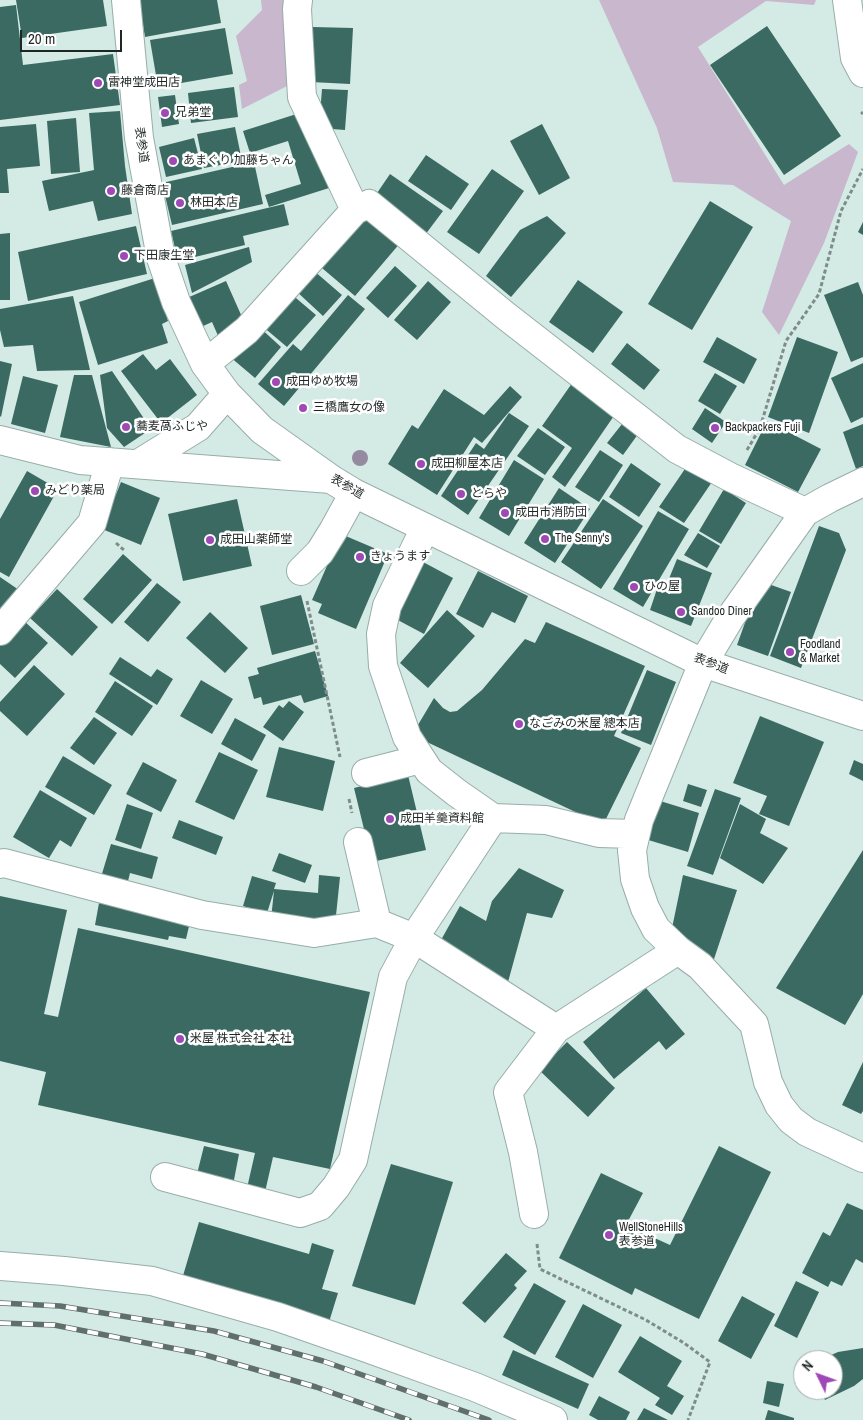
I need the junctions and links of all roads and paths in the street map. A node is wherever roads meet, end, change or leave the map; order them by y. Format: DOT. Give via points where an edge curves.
graph roads {
  1 [pos="126,0"];
  2 [pos="298,0"];
  3 [pos="847,0"];
  4 [pos="863,73"];
  5 [pos="863,169"];
  6 [pos="355,210"];
  7 [pos="205,364"];
  8 [pos="227,394"];
  9 [pos="0,440"];
  10 [pos="110,462"];
  11 [pos="138,464"];
  12 [pos="730,477"];
  13 [pos="331,479"];
  14 [pos="863,482"];
  15 [pos="354,493"];
  16 [pos="805,512"];
  17 [pos="425,528"];
  18 [pos="301,571"];
  19 [pos="0,631"];
  20 [pos="703,663"];
  21 [pos="863,716"];
  22 [pos="421,759"];
  23 [pos="354,769"];
  24 [pos="348,794"];
  25 [pos="493,818"];
  26 [pos="635,834"];
  27 [pos="358,842"];
  28 [pos="0,864"];
  29 [pos="377,923"];
  30 [pos="414,938"];
  31 [pos="678,950"];
  32 [pos="556,1029"];
  33 [pos="863,1158"];
  34 [pos="165,1177"];
  35 [pos="534,1214"];
  36 [pos="0,1266"];
  37 [pos="553,1420"];
  38 [pos="688,1420"];
  1 -- 7 [label="street, 表参道" via="140,138 161,258 176,302"];
  2 -- 6 [label="street" via="302,97"];
  3 -- 4 [label="street" via="855,58"];
  5 -- 12 [label="path" via="841,211 819,294 786,341 760,428"];
  6 -- 7 [label="street" via="247,330"];
  6 -- 12 [label="street" via="369,204 677,449"];
  7 -- 8 [label="street, 表参道"];
  8 -- 11 [label="street" via="198,426"];
  8 -- 13 [label="street, 表参道" via="262,430"];
  9 -- 10 [label="street" via="80,460"];
  10 -- 11 [label="street"];
  10 -- 19 [label="street" via="92,523"];
  11 -- 13 [label="street"];
  12 -- 16 [label="street"];
  13 -- 15 [label="street, 表参道"];
  14 -- 16 [label="street"];
  15 -- 17 [label="street, 表参道"];
  15 -- 18 [label="street" via="320,552"];
  16 -- 20 [label="street" via="730,618"];
  17 -- 20 [label="street, 表参道"];
  17 -- 22 [label="street" via="387,606 381,634 383,666 407,737"];
  18 -- 23 [label="path"];
  20 -- 21 [label="street, 表参道"];
  20 -- 26 [label="street"];
  22 -- 23 [label="street"];
  22 -- 25 [label="street" via="429,771"];
  24 -- 27 [label="path"];
  25 -- 26 [label="street" via="546,820 599,833"];
  25 -- 30 [label="street"];
  26 -- 31 [label="street" via="632,850 635,879 645,908 656,929"];
  27 -- 29 [label="street"];
  28 -- 29 [label="street" via="202,915 314,933"];
  29 -- 30 [label="street"];
  30 -- 32 [label="street"];
  30 -- 34 [label="street" via="393,976 353,1160 320,1206 300,1213"];
  31 -- 32 [label="street"];
  31 -- 33 [label="street" via="700,966 754,1024 768,1082 791,1120 808,1132"];
  32 -- 35 [label="street" via="508,1092"];
  35 -- 38 [label="path" via="540,1269 646,1320 710,1362"];
  36 -- 37 [label="street" via="64,1271 170,1286 278,1317 367,1348 475,1387"];
}
